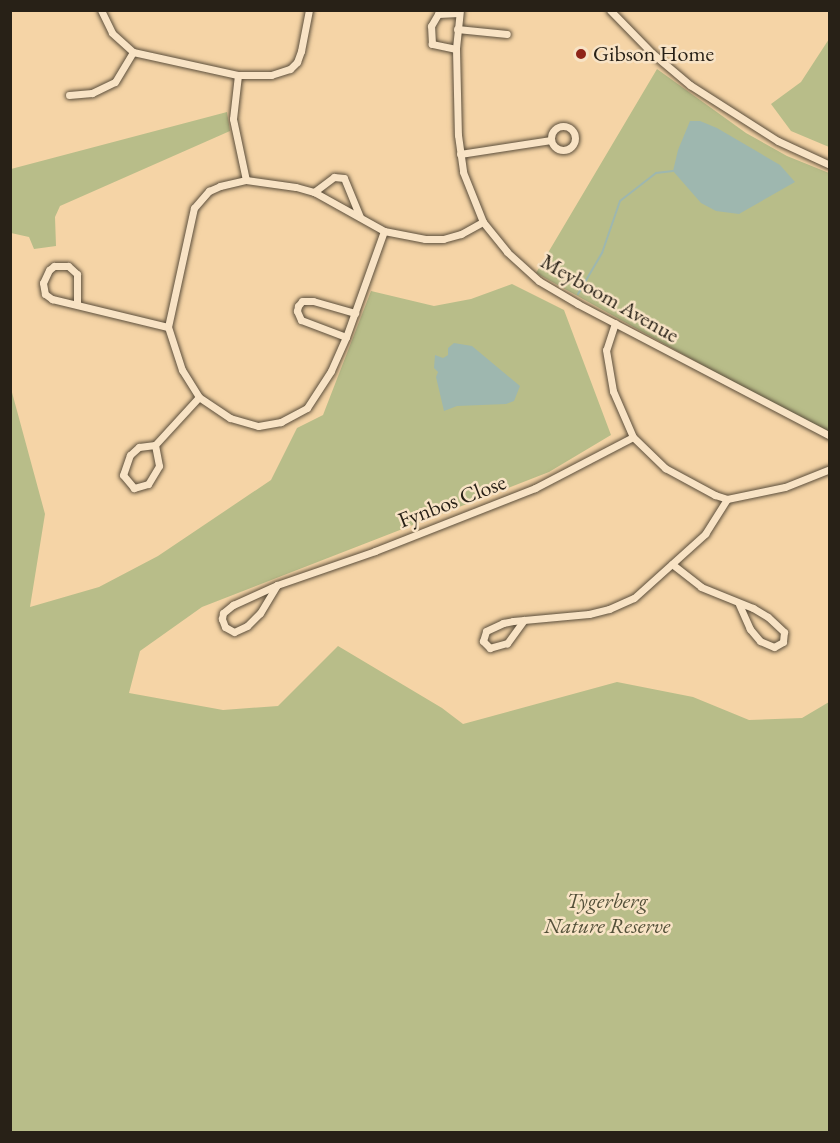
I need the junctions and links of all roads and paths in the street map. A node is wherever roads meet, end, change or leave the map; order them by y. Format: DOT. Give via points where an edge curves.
graph roads {
  1 [pos="101,10"];
  2 [pos="309,10"];
  3 [pos="610,10"];
  4 [pos="459,12"];
  5 [pos="457,29"];
  6 [pos="507,34"];
  7 [pos="456,49"];
  8 [pos="133,52"];
  9 [pos="238,75"];
  10 [pos="69,95"];
  11 [pos="551,140"];
  12 [pos="460,154"];
  13 [pos="830,165"];
  14 [pos="246,180"];
  15 [pos="314,192"];
  16 [pos="360,217"];
  17 [pos="483,222"];
  18 [pos="384,231"];
  19 [pos="77,304"];
  20 [pos="355,313"];
  21 [pos="615,323"];
  22 [pos="168,327"];
  23 [pos="346,337"];
  24 [pos="199,397"];
  25 [pos="830,436"];
  26 [pos="633,437"];
  27 [pos="155,445"];
  28 [pos="830,469"];
  29 [pos="728,499"];
  30 [pos="672,564"];
  31 [pos="277,585"];
  32 [pos="739,604"];
  33 [pos="524,620"];
  1 -- 8 [label="street" via="112,33"];
  2 -- 9 [label="street" via="301,51 290,69 271,75"];
  3 -- 13 [label="street" via="690,85 778,141"];
  4 -- 5 [label="street, Meyboom Avenue"];
  4 -- 7 [label="street" via="438,14 431,26 432,44"];
  5 -- 6 [label="street"];
  5 -- 7 [label="street, Meyboom Avenue"];
  7 -- 12 [label="street, Meyboom Avenue"];
  8 -- 9 [label="street"];
  8 -- 10 [label="street" via="115,82 92,93"];
  9 -- 14 [label="street" via="233,119"];
  11 -- 12 [label="street"];
  12 -- 17 [label="street, Meyboom Avenue" via="468,188"];
  14 -- 15 [label="street"];
  14 -- 22 [label="street" via="209,191 194,208"];
  15 -- 16 [label="street"];
  15 -- 16 [label="street" via="334,177 344,178"];
  16 -- 18 [label="street"];
  17 -- 18 [label="street" via="443,239"];
  17 -- 21 [label="street, Meyboom Avenue" via="527,272"];
  18 -- 20 [label="street"];
  19 -- 19 [label="street" via="45,294 45,276 54,266 68,266 77,274"];
  19 -- 22 [label="street"];
  20 -- 23 [label="street"];
  20 -- 23 [label="street" via="313,301 302,301 298,306 301,320"];
  21 -- 25 [label="street, Meyboom Avenue"];
  21 -- 26 [label="street" via="606,362 613,391"];
  22 -- 24 [label="street" via="182,370"];
  23 -- 24 [label="street" via="316,397 294,417 258,426 244,424"];
  24 -- 27 [label="street"];
  26 -- 29 [label="street" via="665,468"];
  26 -- 31 [label="street, Fynbos Close" via="535,488"];
  27 -- 27 [label="street" via="159,466 148,484 134,488 123,476 125,463 139,447"];
  28 -- 29 [label="street" via="785,487"];
  29 -- 30 [label="street" via="705,534"];
  30 -- 32 [label="street" via="695,584"];
  30 -- 33 [label="street" via="645,590 615,607 589,614"];
  31 -- 31 [label="street, Fynbos Close" via="227,609 222,619 225,627 234,632 247,626"];
  32 -- 32 [label="street" via="753,608 779,626 784,632 783,642 774,647 760,641"];
  33 -- 33 [label="street" via="490,627 483,641 490,648 507,644"];
}
